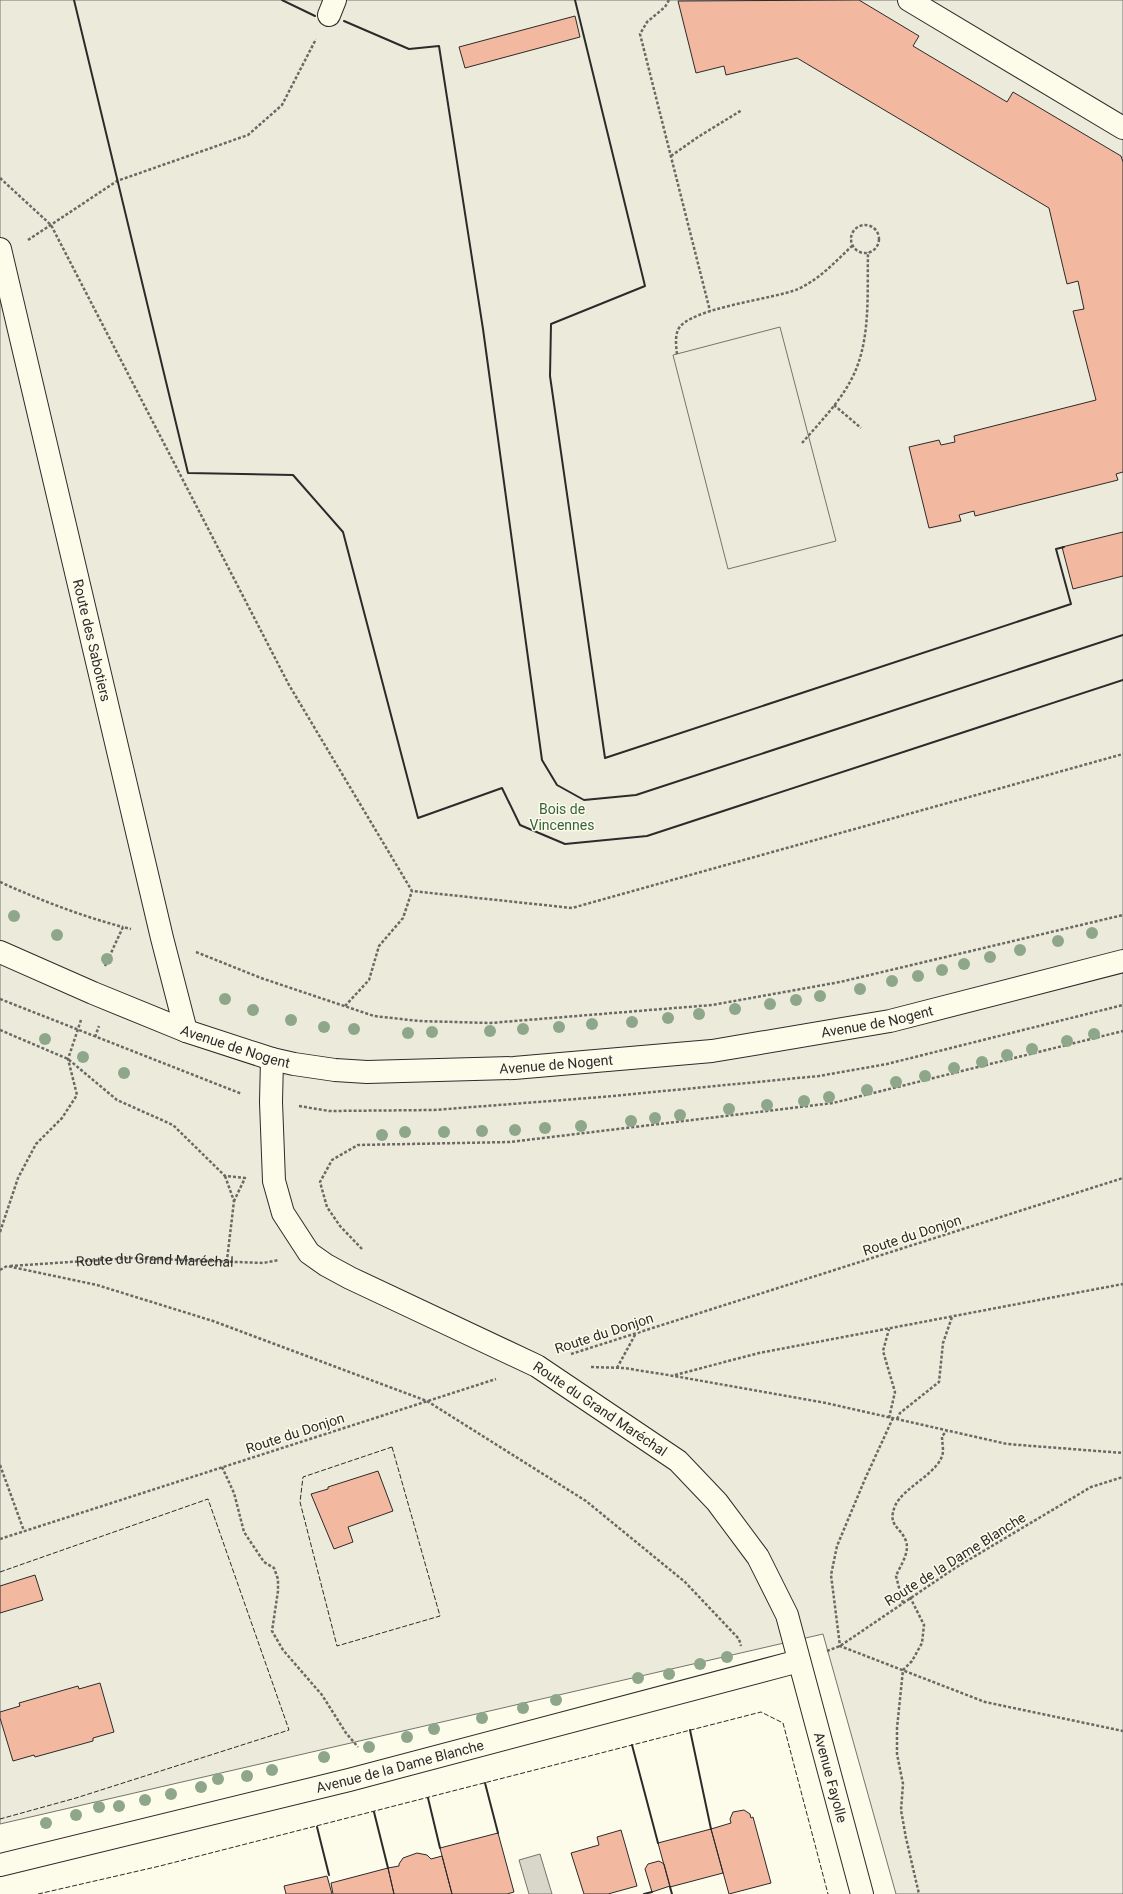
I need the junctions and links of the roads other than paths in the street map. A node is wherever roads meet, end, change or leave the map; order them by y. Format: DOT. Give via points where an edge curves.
graph roads {
  1 [pos="909,0"];
  2 [pos="1123,128"];
  3 [pos="1,252"];
  4 [pos="0,952"];
  5 [pos="1123,961"];
  6 [pos="186,1031"];
  7 [pos="272,1058"];
  8 [pos="799,1661"];
  9 [pos="0,1864"];
  10 [pos="862,1894"];
  1 -- 2 [label="street"];
  3 -- 6 [label="street, Route des Sabotiers"];
  4 -- 6 [label="street, Avenue de Nogent"];
  5 -- 7 [label="street, Avenue de Nogent" via="890,1021 712,1052 514,1068 426,1071 335,1070"];
  6 -- 7 [label="street, Avenue de Nogent"];
  7 -- 8 [label="street, Route du Grand Maréchal" via="274,1181 283,1213 309,1253 350,1278 537,1366 678,1461 717,1502 758,1557 787,1615"];
  8 -- 9 [label="street, Avenue de la Dame Blanche" via="349,1780"];
  8 -- 10 [label="street, Avenue Fayolle"];
}
